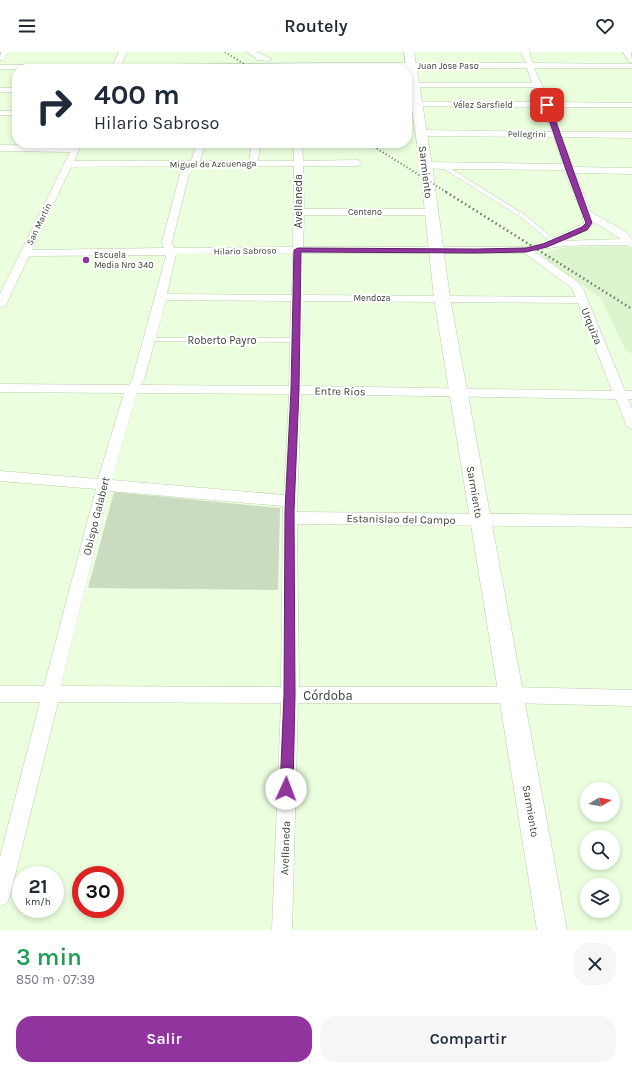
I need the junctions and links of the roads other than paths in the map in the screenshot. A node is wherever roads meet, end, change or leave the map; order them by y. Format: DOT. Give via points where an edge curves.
graph roads {
  1 [pos="5,52"];
  2 [pos="123,52"];
  3 [pos="251,52"];
  4 [pos="272,52"];
  5 [pos="409,52"];
  6 [pos="525,52"];
  7 [pos="627,52"];
  8 [pos="0,58"];
  9 [pos="632,60"];
  10 [pos="117,64"];
  11 [pos="266,64"];
  12 [pos="267,64"];
  13 [pos="285,64"];
  14 [pos="366,64"];
  15 [pos="411,64"];
  16 [pos="412,66"];
  17 [pos="530,66"];
  18 [pos="632,66"];
  19 [pos="0,67"];
  20 [pos="12,67"];
  21 [pos="412,72"];
  22 [pos="414,85"];
  23 [pos="537,85"];
  24 [pos="0,90"];
  25 [pos="12,90"];
  26 [pos="412,105"];
  27 [pos="547,105"];
  28 [pos="632,105"];
  29 [pos="0,113"];
  30 [pos="12,114"];
  31 [pos="421,133"];
  32 [pos="558,134"];
  33 [pos="632,135"];
  34 [pos="0,148"];
  35 [pos="12,148"];
  36 [pos="75,148"];
  37 [pos="200,148"];
  38 [pos="255,148"];
  39 [pos="298,148"];
  40 [pos="253,163"];
  41 [pos="298,163"];
  42 [pos="358,163"];
  43 [pos="68,164"];
  44 [pos="192,164"];
  45 [pos="435,166"];
  46 [pos="568,168"];
  47 [pos="632,171"];
  48 [pos="299,212"];
  49 [pos="432,212"];
  50 [pos="587,214"];
  51 [pos="549,243"];
  52 [pos="631,243"];
  53 [pos="298,250"];
  54 [pos="526,250"];
  55 [pos="436,251"];
  56 [pos="168,252"];
  57 [pos="25,253"];
  58 [pos="4,287"];
  59 [pos="161,297"];
  60 [pos="297,298"];
  61 [pos="442,298"];
  62 [pos="582,300"];
  63 [pos="0,305"];
  64 [pos="149,340"];
  65 [pos="296,340"];
  66 [pos="0,388"];
  67 [pos="134,388"];
  68 [pos="295,390"];
  69 [pos="458,393"];
  70 [pos="626,395"];
  71 [pos="632,424"];
  72 [pos="0,476"];
  73 [pos="104,484"];
  74 [pos="290,501"];
  75 [pos="290,518"];
  76 [pos="480,520"];
  77 [pos="632,521"];
  78 [pos="0,694"];
  79 [pos="51,694"];
  80 [pos="290,695"];
  81 [pos="511,696"];
  82 [pos="632,698"];
  83 [pos="0,896"];
  84 [pos="282,930"];
  85 [pos="552,930"];
  1 -- 8 [label="street"];
  2 -- 10 [label="street"];
  3 -- 11 [label="street"];
  4 -- 12 [label="street"];
  5 -- 15 [label="street, Sarmiento"];
  6 -- 17 [label="street"];
  7 -- 9 [label="street"];
  13 -- 14 [label="street, Juan Jose Paso"];
  16 -- 17 [label="street, Juan Jose Paso"];
  17 -- 18 [label="street, Juan Jose Paso"];
  17 -- 23 [label="street"];
  19 -- 20 [label="street, Juan Jose Paso"];
  21 -- 22 [label="street, Sarmiento"];
  22 -- 23 [label="street"];
  22 -- 26 [label="street, Sarmiento"];
  23 -- 27 [label="street"];
  24 -- 25 [label="street"];
  26 -- 27 [label="street, Vélez Sarsfield"];
  26 -- 31 [label="street, Sarmiento"];
  27 -- 28 [label="street, Vélez Sarsfield"];
  27 -- 32 [label="street"];
  29 -- 30 [label="street"];
  31 -- 32 [label="street, Pellegrini"];
  31 -- 45 [label="street, Sarmiento"];
  32 -- 33 [label="street, Pellegrini"];
  32 -- 46 [label="street"];
  34 -- 35 [label="street"];
  36 -- 43 [label="street, San Martín"];
  37 -- 44 [label="street, Obispo Galabert" via="197,159"];
  38 -- 40 [label="street"];
  39 -- 41 [label="street, Avellaneda"];
  40 -- 41 [label="street, Miguel de Azcuenaga"];
  40 -- 44 [label="street, Miguel de Azcuenaga"];
  41 -- 42 [label="street, Miguel de Azcuenaga"];
  41 -- 48 [label="street, Avellaneda"];
  43 -- 44 [label="street, Miguel de Azcuenaga"];
  43 -- 57 [label="street, San Martín"];
  44 -- 56 [label="street, Obispo Galabert" via="185,174 167,242"];
  45 -- 46 [label="street"];
  45 -- 49 [label="street, Sarmiento"];
  45 -- 51 [label="lane" via="523,216"];
  46 -- 47 [label="street"];
  46 -- 50 [label="street"];
  48 -- 49 [label="street, Centeno"];
  48 -- 53 [label="street, Avellaneda"];
  49 -- 55 [label="street, Sarmiento"];
  50 -- 51 [label="street" via="587,226"];
  50 -- 52 [label="street" via="622,234"];
  51 -- 52 [label="street, Hilario Sabroso"];
  51 -- 54 [label="street, Hilario Sabroso"];
  53 -- 55 [label="street, Hilario Sabroso"];
  53 -- 56 [label="street, Hilario Sabroso"];
  53 -- 60 [label="street, Avellaneda"];
  54 -- 55 [label="street, Hilario Sabroso"];
  54 -- 62 [label="street, Urquiza" via="575,285"];
  55 -- 61 [label="street, Sarmiento"];
  56 -- 57 [label="street, Hilario Sabroso"];
  56 -- 59 [label="street, Obispo Galabert" via="171,256"];
  57 -- 58 [label="street, San Martín"];
  58 -- 63 [label="street, San Martín"];
  59 -- 60 [label="street, Mendoza"];
  59 -- 64 [label="street, Obispo Galabert"];
  60 -- 61 [label="street, Mendoza"];
  60 -- 65 [label="street, Avellaneda"];
  61 -- 62 [label="street, Mendoza"];
  61 -- 69 [label="street, Sarmiento"];
  62 -- 70 [label="street, Urquiza"];
  64 -- 65 [label="lane, Roberto Payro"];
  64 -- 67 [label="street, Obispo Galabert"];
  65 -- 68 [label="street, Avellaneda"];
  66 -- 67 [label="street, Entre Ríos"];
  67 -- 68 [label="street, Entre Ríos"];
  67 -- 73 [label="street, Obispo Galabert" via="128,397"];
  68 -- 69 [label="street, Entre Ríos"];
  68 -- 74 [label="street, Avellaneda"];
  69 -- 70 [label="street, Entre Ríos"];
  69 -- 76 [label="street, Sarmiento"];
  70 -- 71 [label="street, Urquiza"];
  72 -- 73 [label="street"];
  73 -- 74 [label="street"];
  73 -- 79 [label="street, Obispo Galabert"];
  74 -- 75 [label="street, Avellaneda"];
  75 -- 76 [label="street, Estanislao del Campo"];
  75 -- 80 [label="street, Avellaneda"];
  76 -- 77 [label="street, Estanislao del Campo"];
  76 -- 81 [label="street, Sarmiento"];
  78 -- 79 [label="street, Córdoba"];
  79 -- 80 [label="street, Córdoba"];
  79 -- 83 [label="street, Obispo Galabert"];
  80 -- 81 [label="street, Córdoba"];
  80 -- 84 [label="street, Avellaneda"];
  81 -- 82 [label="street, Córdoba"];
  81 -- 85 [label="street, Sarmiento"];
}
